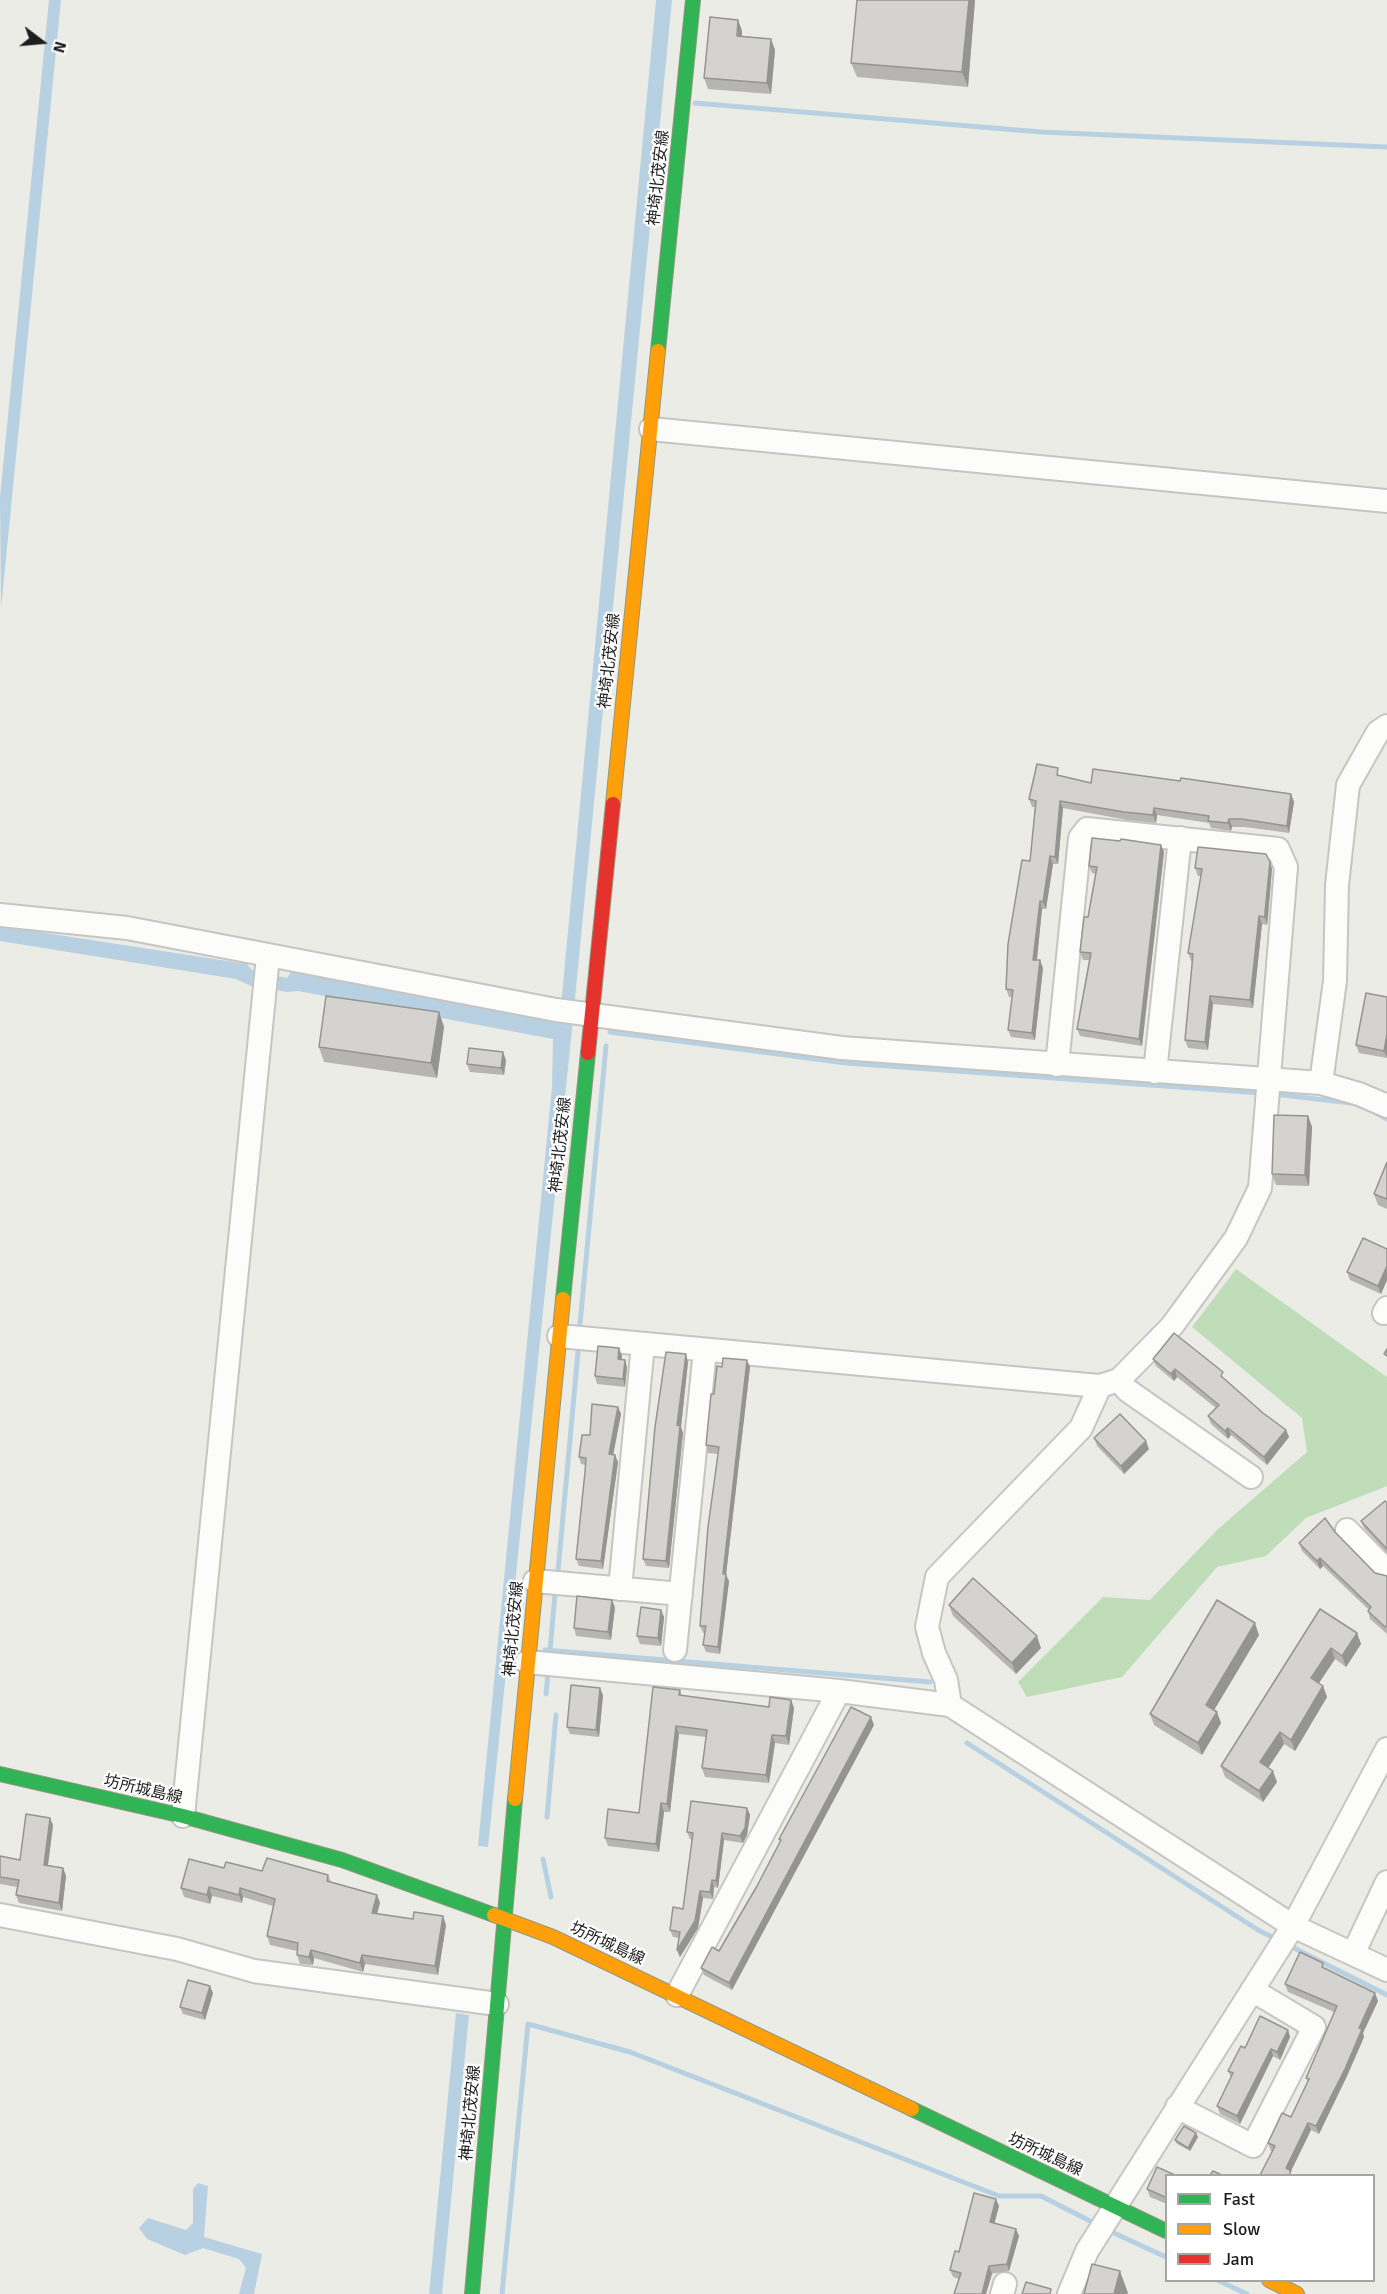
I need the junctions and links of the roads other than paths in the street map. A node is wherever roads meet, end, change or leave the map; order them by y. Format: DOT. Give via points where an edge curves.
graph roads {
  1 [pos="693,0"];
  2 [pos="651,429"];
  3 [pos="1387,501"];
  4 [pos="1387,726"];
  5 [pos="1179,838"];
  6 [pos="0,915"];
  7 [pos="268,956"];
  8 [pos="574,1012"];
  9 [pos="1057,1065"];
  10 [pos="1155,1072"];
  11 [pos="1267,1079"];
  12 [pos="1321,1083"];
  13 [pos="1387,1106"];
  14 [pos="559,1336"];
  15 [pos="643,1344"];
  16 [pos="705,1350"];
  17 [pos="1109,1383"];
  18 [pos="1251,1478"];
  19 [pos="1347,1530"];
  20 [pos="1387,1571"];
  21 [pos="535,1581"];
  22 [pos="620,1589"];
  23 [pos="681,1594"];
  24 [pos="675,1650"];
  25 [pos="527,1662"];
  26 [pos="839,1691"];
  27 [pos="950,1705"];
  28 [pos="1387,1749"];
  29 [pos="0,1774"];
  30 [pos="183,1816"];
  31 [pos="1387,1882"];
  32 [pos="0,1915"];
  33 [pos="505,1918"];
  34 [pos="1293,1926"];
  35 [pos="1353,1954"];
  36 [pos="1387,1970"];
  37 [pos="1252,1990"];
  38 [pos="677,1995"];
  39 [pos="497,2004"];
  40 [pos="1177,2108"];
  41 [pos="1114,2206"];
  42 [pos="1165,2230"];
  43 [pos="1273,2282"];
  44 [pos="472,2294"];
  45 [pos="1069,2294"];
  46 [pos="1297,2294"];
  1 -- 2 [label="main road, 神埼北茂安線"];
  2 -- 3 [label="street"];
  2 -- 8 [label="main road, 神埼北茂安線"];
  4 -- 12 [label="street" via="1378,732 1348,785 1336,885 1335,981"];
  5 -- 9 [label="street" via="1087,829 1080,838"];
  5 -- 10 [label="street"];
  5 -- 11 [label="street" via="1278,849 1286,867"];
  6 -- 7 [label="street" via="127,928"];
  7 -- 8 [label="street"];
  7 -- 30 [label="street"];
  8 -- 9 [label="street" via="842,1048"];
  8 -- 14 [label="main road, 神埼北茂安線"];
  9 -- 10 [label="street"];
  10 -- 11 [label="street"];
  11 -- 12 [label="street"];
  11 -- 17 [label="street" via="1260,1188 1236,1238 1172,1326"];
  12 -- 13 [label="street"];
  14 -- 15 [label="street"];
  14 -- 21 [label="main road, 神埼北茂安線"];
  15 -- 16 [label="street"];
  15 -- 22 [label="street"];
  16 -- 17 [label="street"];
  16 -- 23 [label="street"];
  17 -- 18 [label="street" via="1127,1390"];
  17 -- 27 [label="street" via="1081,1428 937,1577 927,1627 946,1680"];
  19 -- 20 [label="street"];
  21 -- 22 [label="street"];
  21 -- 25 [label="main road, 神埼北茂安線"];
  22 -- 23 [label="street"];
  23 -- 24 [label="street"];
  25 -- 26 [label="street"];
  25 -- 33 [label="main road, 神埼北茂安線"];
  26 -- 27 [label="street"];
  26 -- 38 [label="street"];
  27 -- 34 [label="street"];
  28 -- 34 [label="street"];
  29 -- 30 [label="main road, 坊所城島線"];
  30 -- 33 [label="main road, 坊所城島線" via="342,1860"];
  31 -- 35 [label="street"];
  32 -- 39 [label="street" via="177,1949 254,1971"];
  33 -- 38 [label="main road, 坊所城島線"];
  33 -- 39 [label="main road, 神埼北茂安線"];
  34 -- 35 [label="street"];
  34 -- 37 [label="street"];
  35 -- 36 [label="street"];
  37 -- 40 [label="street"];
  37 -- 40 [label="street" via="1314,2026 1253,2146"];
  38 -- 41 [label="main road, 坊所城島線"];
  39 -- 44 [label="main road, 神埼北茂安線"];
  40 -- 41 [label="street"];
  41 -- 42 [label="main road, 坊所城島線"];
  41 -- 45 [label="street" via="1087,2251"];
  43 -- 46 [label="main road"];
}
